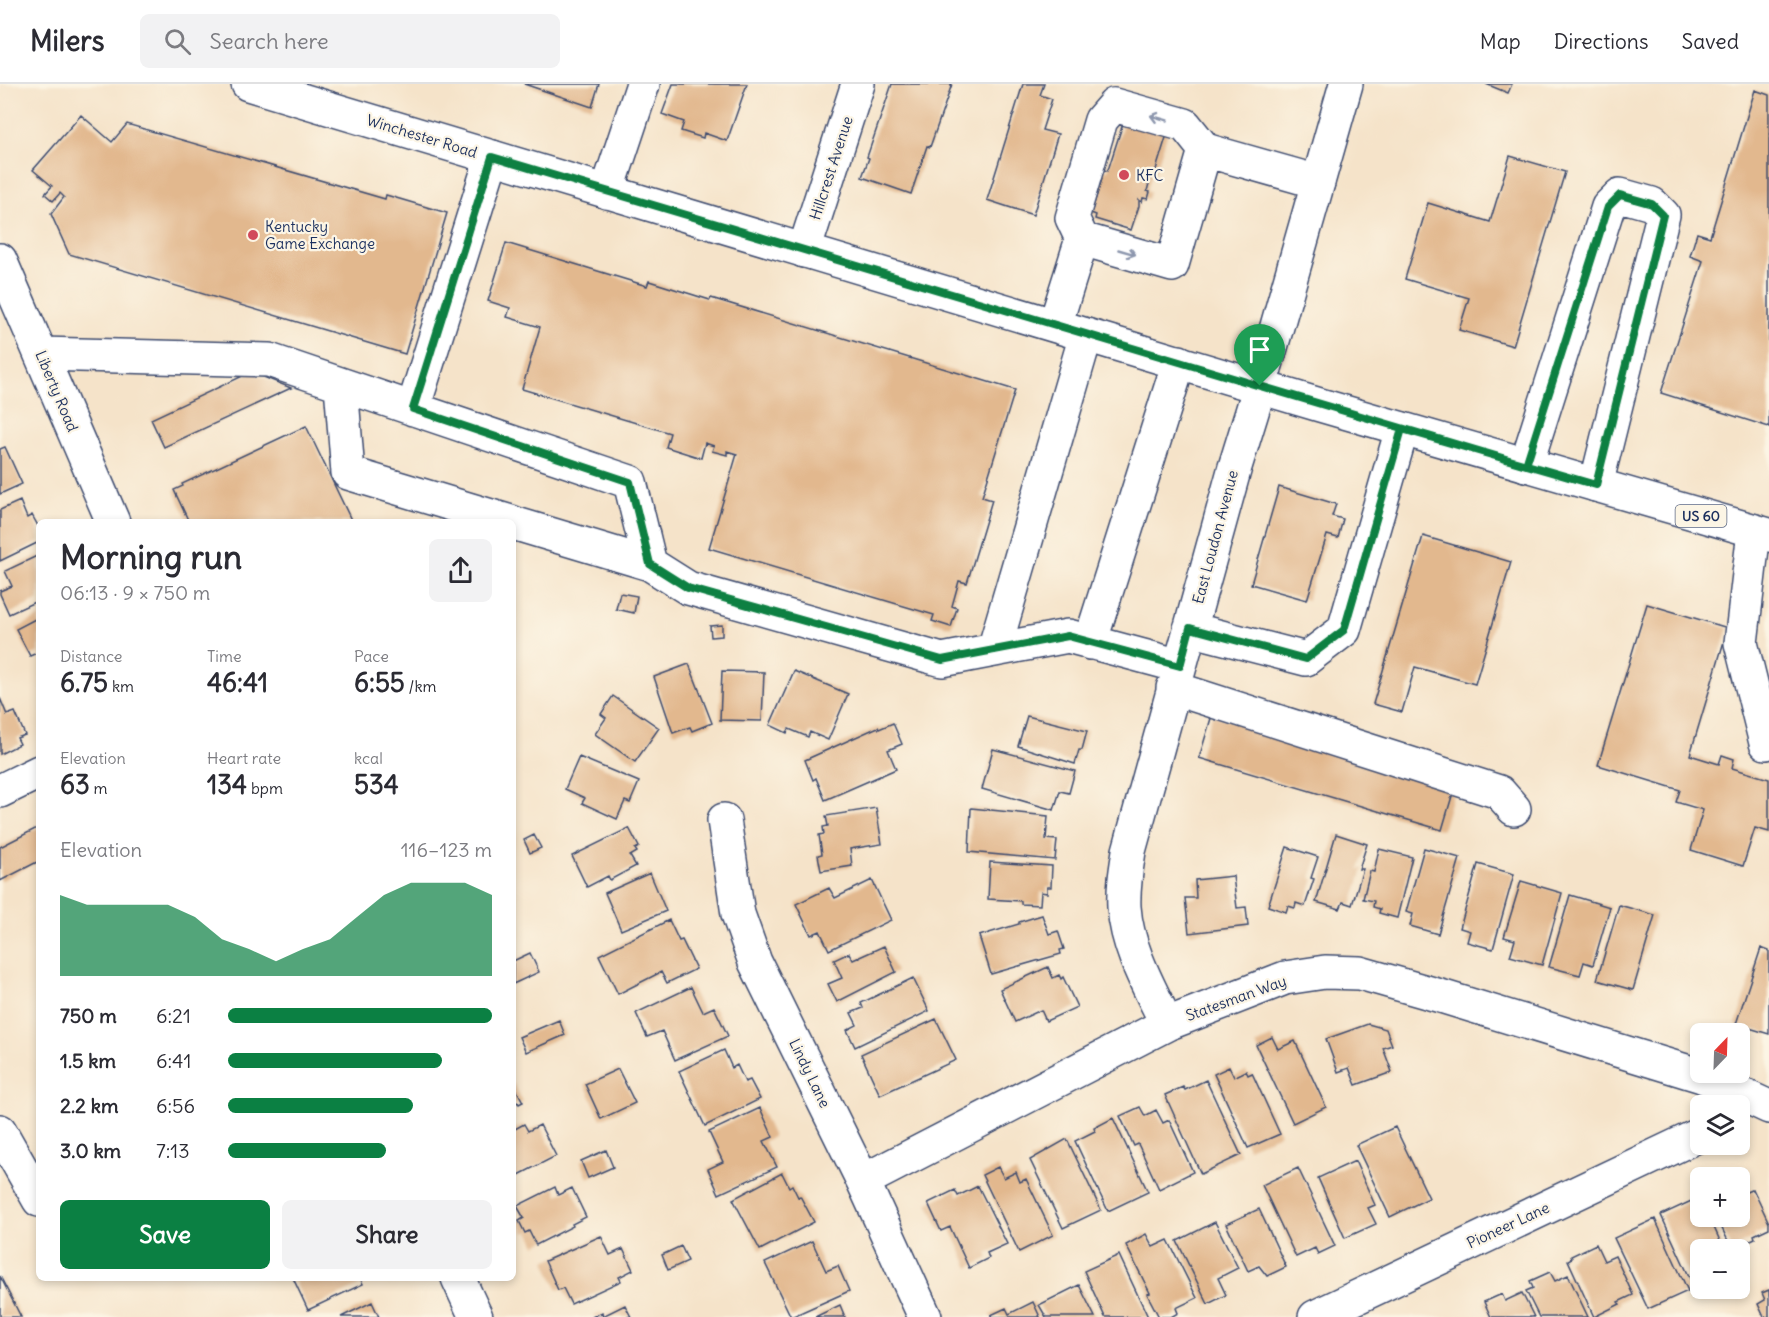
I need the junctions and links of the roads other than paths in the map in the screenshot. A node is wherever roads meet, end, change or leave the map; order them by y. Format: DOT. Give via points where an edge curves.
graph roads {
  1 [pos="248,84"];
  2 [pos="643,84"];
  3 [pos="858,84"];
  4 [pos="1346,84"];
  5 [pos="1205,150"];
  6 [pos="492,157"];
  7 [pos="1318,182"];
  8 [pos="607,192"];
  9 [pos="1082,239"];
  10 [pos="804,251"];
  11 [pos="0,260"];
  12 [pos="1055,325"];
  13 [pos="1086,335"];
  14 [pos="40,354"];
  15 [pos="1179,363"];
  16 [pos="341,385"];
  17 [pos="1260,386"];
  18 [pos="413,409"];
  19 [pos="1402,429"];
  20 [pos="1526,465"];
  21 [pos="1596,485"];
  22 [pos="112,519"];
  23 [pos="502,519"];
  24 [pos="516,523"];
  25 [pos="1762,533"];
  26 [pos="650,564"];
  27 [pos="1190,628"];
  28 [pos="1090,643"];
  29 [pos="994,650"];
  30 [pos="1177,677"];
  31 [pos="1766,743"];
  32 [pos="36,772"];
  33 [pos="0,790"];
  34 [pos="1514,809"];
  35 [pos="724,820"];
  36 [pos="1167,1024"];
  37 [pos="1758,1108"];
  38 [pos="0,1131"];
  39 [pos="1690,1139"];
  40 [pos="863,1181"];
  41 [pos="36,1195"];
  42 [pos="459,1281"];
  43 [pos="476,1317"];
  44 [pos="926,1317"];
  45 [pos="1315,1317"];
  1 -- 6 [label="street, Winchester Road / US 60"];
  2 -- 8 [label="street"];
  3 -- 10 [label="street, Hillcrest Avenue"];
  4 -- 7 [label="street, East Loudon Avenue"];
  5 -- 7 [label="street"];
  9 -- 5 [label="street, one-way" via="1172,265"];
  5 -- 9 [label="street, one-way" via="1185,125 1114,105 1101,120 1072,218"];
  6 -- 8 [label="street, Winchester Road / US 60"];
  6 -- 18 [label="street"];
  7 -- 17 [label="street, East Loudon Avenue"];
  8 -- 10 [label="street, Winchester Road / US 60"];
  9 -- 12 [label="street"];
  10 -- 12 [label="street, Winchester Road / US 60"];
  11 -- 14 [label="street, Liberty Road"];
  12 -- 13 [label="street, Winchester Road / US 60"];
  13 -- 15 [label="street, Winchester Road / US 60"];
  13 -- 29 [label="street"];
  14 -- 16 [label="street" via="269,360"];
  14 -- 22 [label="street, Liberty Road"];
  15 -- 17 [label="street, Winchester Road / US 60"];
  15 -- 28 [label="street"];
  16 -- 18 [label="street"];
  16 -- 23 [label="street" via="348,473"];
  17 -- 19 [label="street, Winchester Road / US 60"];
  17 -- 27 [label="street, East Loudon Avenue"];
  18 -- 26 [label="street" via="630,482"];
  19 -- 20 [label="street, Winchester Road / US 60"];
  19 -- 27 [label="street" via="1344,630 1306,659"];
  20 -- 21 [label="street, Winchester Road / US 60"];
  20 -- 21 [label="street" via="1608,207 1620,195 1652,204 1663,215"];
  21 -- 25 [label="street, Winchester Road / US 60"];
  24 -- 26 [label="street"];
  25 -- 31 [label="street" via="1741,643"];
  26 -- 29 [label="street" via="688,588 942,660"];
  27 -- 30 [label="street, East Loudon Avenue"];
  28 -- 29 [label="street" via="1068,636"];
  28 -- 30 [label="street"];
  30 -- 34 [label="street" via="1499,792"];
  30 -- 36 [label="street, East Loudon Avenue" via="1129,851 1124,907 1129,938"];
  32 -- 33 [label="street"];
  35 -- 40 [label="street, Lindy Lane" via="738,914 755,962"];
  36 -- 37 [label="street, Statesman Way" via="1285,978 1325,972 1360,973 1702,1076"];
  36 -- 40 [label="street, Statesman Way"];
  38 -- 41 [label="street"];
  39 -- 45 [label="street, Pioneer Lane"];
  40 -- 44 [label="street, Lindy Lane"];
  42 -- 43 [label="street"];
}
